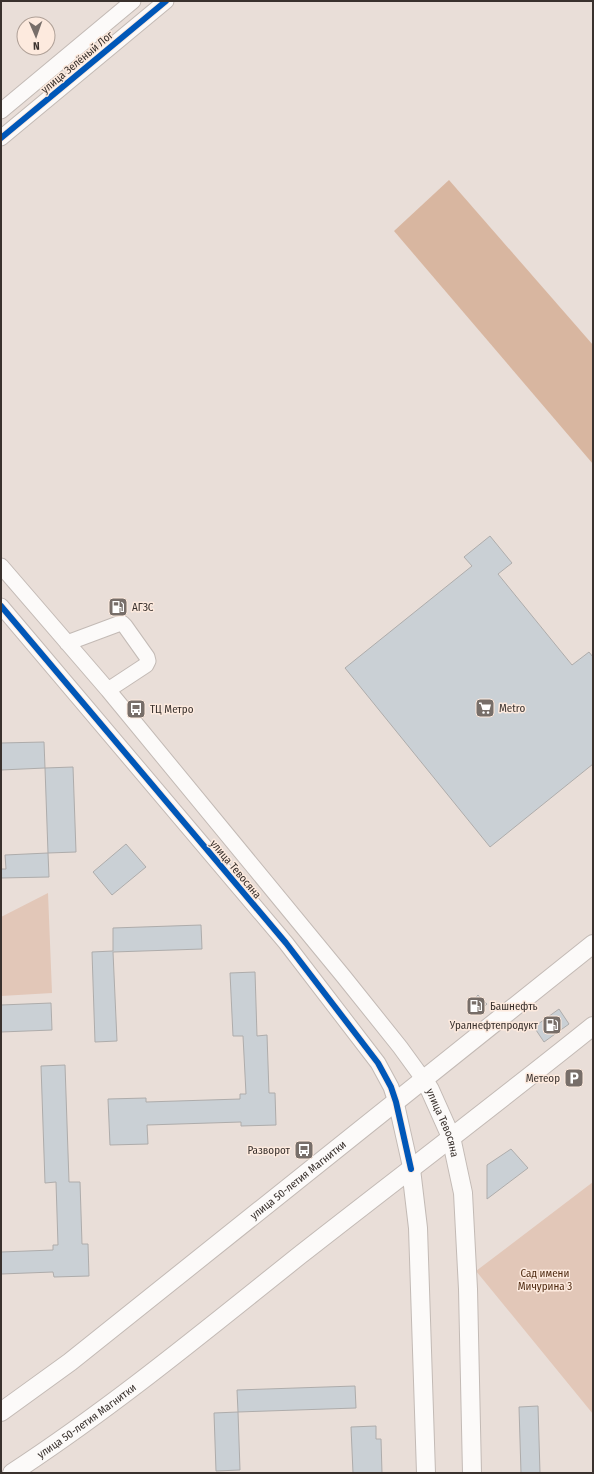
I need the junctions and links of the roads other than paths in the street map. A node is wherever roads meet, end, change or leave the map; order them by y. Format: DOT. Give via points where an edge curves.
graph roads {
  1 [pos="132,1"];
  2 [pos="166,1"];
  3 [pos="1,111"];
  4 [pos="1,138"];
  5 [pos="1,566"];
  6 [pos="1,606"];
  7 [pos="66,643"];
  8 [pos="108,690"];
  9 [pos="593,944"];
  10 [pos="593,1026"];
  11 [pos="424,1080"];
  12 [pos="396,1102"];
  13 [pos="451,1137"];
  14 [pos="411,1169"];
  15 [pos="1,1412"];
  16 [pos="12,1473"];
  17 [pos="426,1473"];
  18 [pos="472,1473"];
  1 -- 3 [label="street, улица Зелёный Лог"];
  2 -- 4 [label="street, улица Зелёный Лог"];
  5 -- 7 [label="street, улица Тевосяна"];
  6 -- 12 [label="street, улица Тевосяна" via="286,943 378,1062"];
  7 -- 8 [label="street, улица Тевосяна"];
  7 -- 8 [label="street" via="118,624 122,623 125,626 148,661 146,665"];
  8 -- 11 [label="street, улица Тевосяна" via="344,977"];
  9 -- 11 [label="main road, улица 50-летия Магнитки"];
  10 -- 13 [label="main road, улица 50-летия Магнитки"];
  11 -- 12 [label="main road, улица 50-летия Магнитки"];
  11 -- 13 [label="main road, улица Тевосяна"];
  12 -- 14 [label="street, улица Тевосяна"];
  12 -- 15 [label="main road, улица 50-летия Магнитки" via="70,1362"];
  13 -- 14 [label="main road, улица 50-летия Магнитки"];
  13 -- 18 [label="main road, улица Тевосяна" via="463,1193"];
  14 -- 16 [label="main road, улица 50-летия Магнитки" via="95,1416"];
  14 -- 17 [label="main road, улица Тевосяна" via="418,1228"];
}
